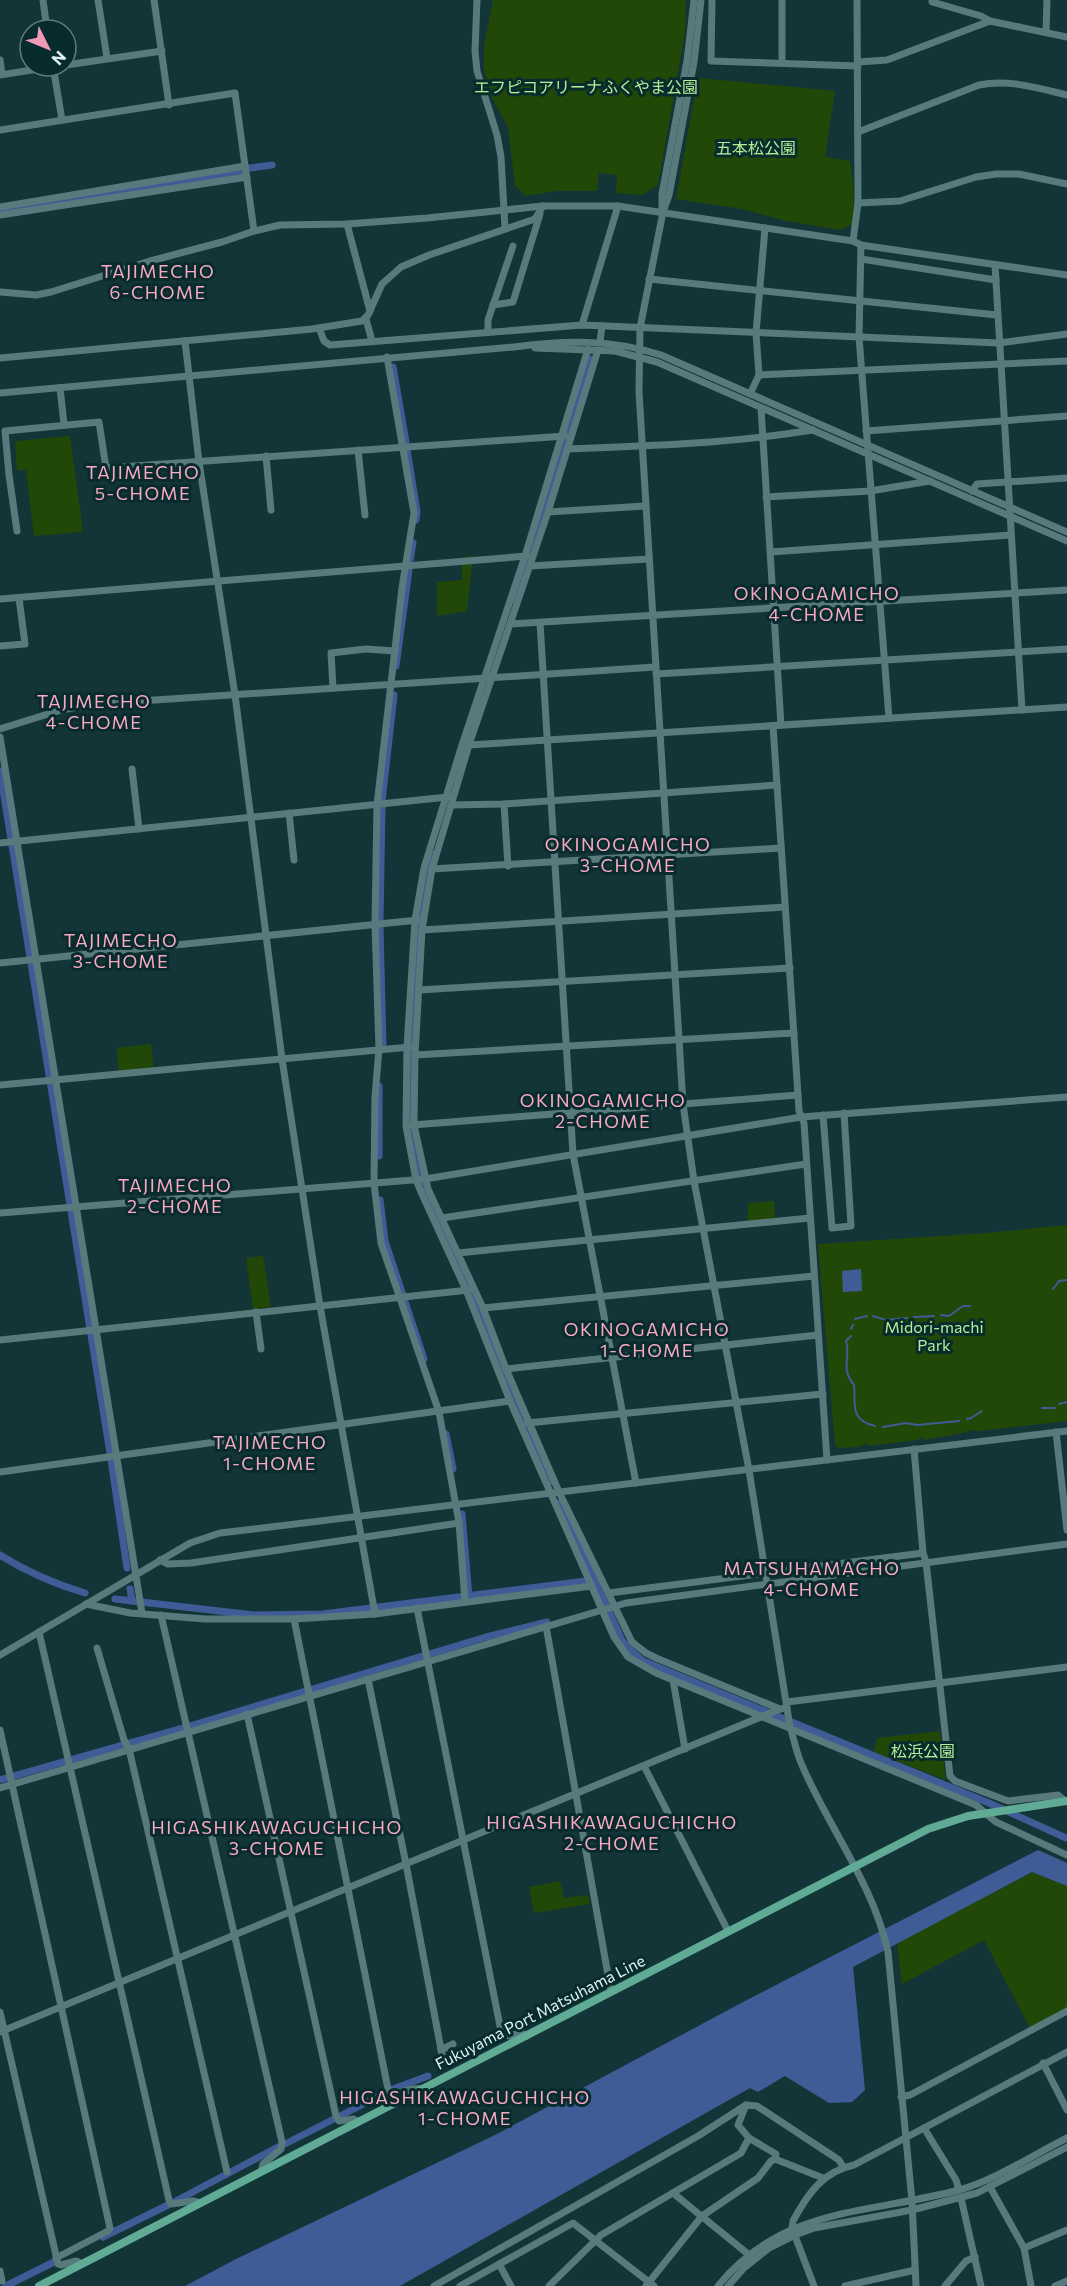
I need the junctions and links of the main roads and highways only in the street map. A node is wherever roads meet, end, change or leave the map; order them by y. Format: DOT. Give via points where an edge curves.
graph roads {
  1 [pos="1066,1801"];
  2 [pos="39,2286"];
  1 -- 2 [label="main road, Fukuyama Port Matsuhama Line" via="968,1816 928,1829"];
}
